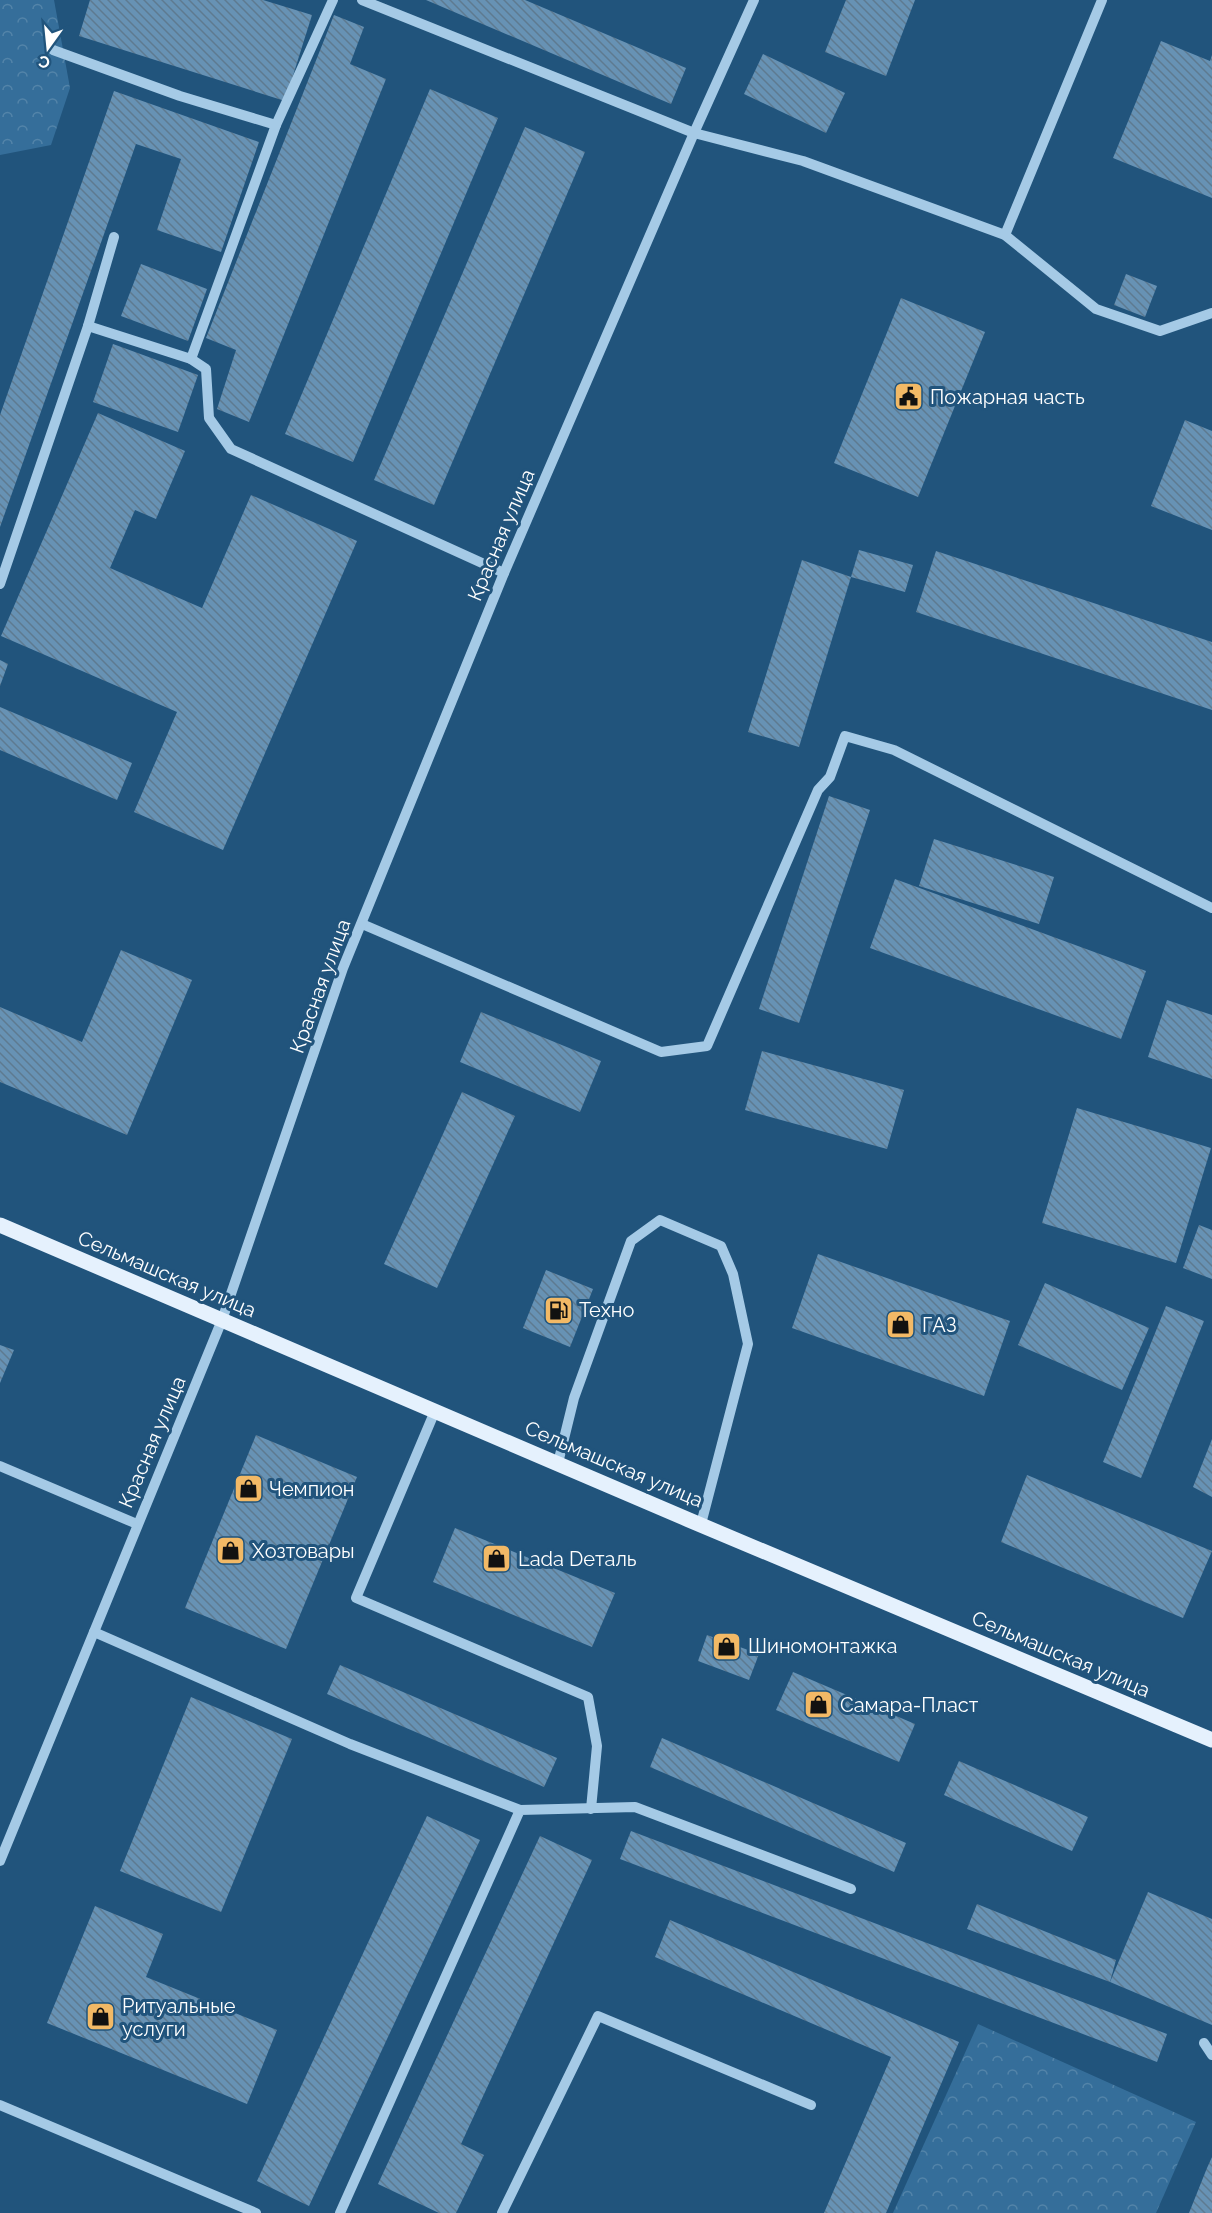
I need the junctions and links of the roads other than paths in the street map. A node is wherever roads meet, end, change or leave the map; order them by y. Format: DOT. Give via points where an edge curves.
graph roads {
  1 [pos="333,0"];
  2 [pos="362,0"];
  3 [pos="754,0"];
  4 [pos="1102,0"];
  5 [pos="53,50"];
  6 [pos="276,125"];
  7 [pos="694,133"];
  8 [pos="1005,235"];
  9 [pos="114,237"];
  10 [pos="1212,313"];
  11 [pos="88,326"];
  12 [pos="191,359"];
  13 [pos="504,573"];
  14 [pos="0,584"];
  15 [pos="1212,908"];
  16 [pos="362,924"];
  17 [pos="0,1225"];
  18 [pos="222,1320"];
  19 [pos="435,1411"];
  20 [pos="558,1463"];
  21 [pos="0,1466"];
  22 [pos="137,1524"];
  23 [pos="701,1524"];
  24 [pos="94,1632"];
  25 [pos="1212,1740"];
  26 [pos="591,1809"];
  27 [pos="520,1810"];
  28 [pos="0,1861"];
  29 [pos="851,1889"];
  30 [pos="1204,2043"];
  31 [pos="1212,2055"];
  32 [pos="0,2105"];
  33 [pos="811,2105"];
  34 [pos="256,2213"];
  35 [pos="340,2213"];
  36 [pos="502,2213"];
  1 -- 6 [label="street"];
  2 -- 7 [label="street"];
  3 -- 7 [label="street, Красная улица"];
  4 -- 8 [label="street"];
  5 -- 6 [label="street" via="180,96"];
  6 -- 12 [label="street"];
  7 -- 8 [label="street" via="803,161"];
  7 -- 13 [label="street, Красная улица"];
  8 -- 10 [label="street" via="1096,309 1160,331"];
  9 -- 11 [label="street"];
  11 -- 12 [label="street"];
  11 -- 14 [label="street"];
  12 -- 13 [label="street" via="206,369 209,418 231,449"];
  13 -- 16 [label="street, Красная улица"];
  15 -- 16 [label="street" via="894,750 845,736 708,1046 661,1052"];
  16 -- 18 [label="street, Красная улица"];
  17 -- 18 [label="main road, Сельмашская улица"];
  18 -- 19 [label="main road, Сельмашская улица"];
  18 -- 22 [label="street, Красная улица"];
  19 -- 20 [label="main road, Сельмашская улица"];
  19 -- 26 [label="street" via="356,1598 588,1697 597,1746"];
  20 -- 23 [label="main road, Сельмашская улица"];
  20 -- 23 [label="street" via="574,1398 631,1241 660,1220 721,1246 733,1274 748,1344"];
  21 -- 22 [label="street"];
  22 -- 24 [label="street, Красная улица"];
  23 -- 25 [label="main road, Сельмашская улица"];
  24 -- 27 [label="street" via="350,1744"];
  24 -- 28 [label="street, Красная улица"];
  26 -- 27 [label="street"];
  26 -- 29 [label="street" via="635,1807"];
  27 -- 35 [label="street"];
  30 -- 31 [label="street"];
  32 -- 34 [label="street"];
  33 -- 36 [label="street" via="598,2016"];
}
